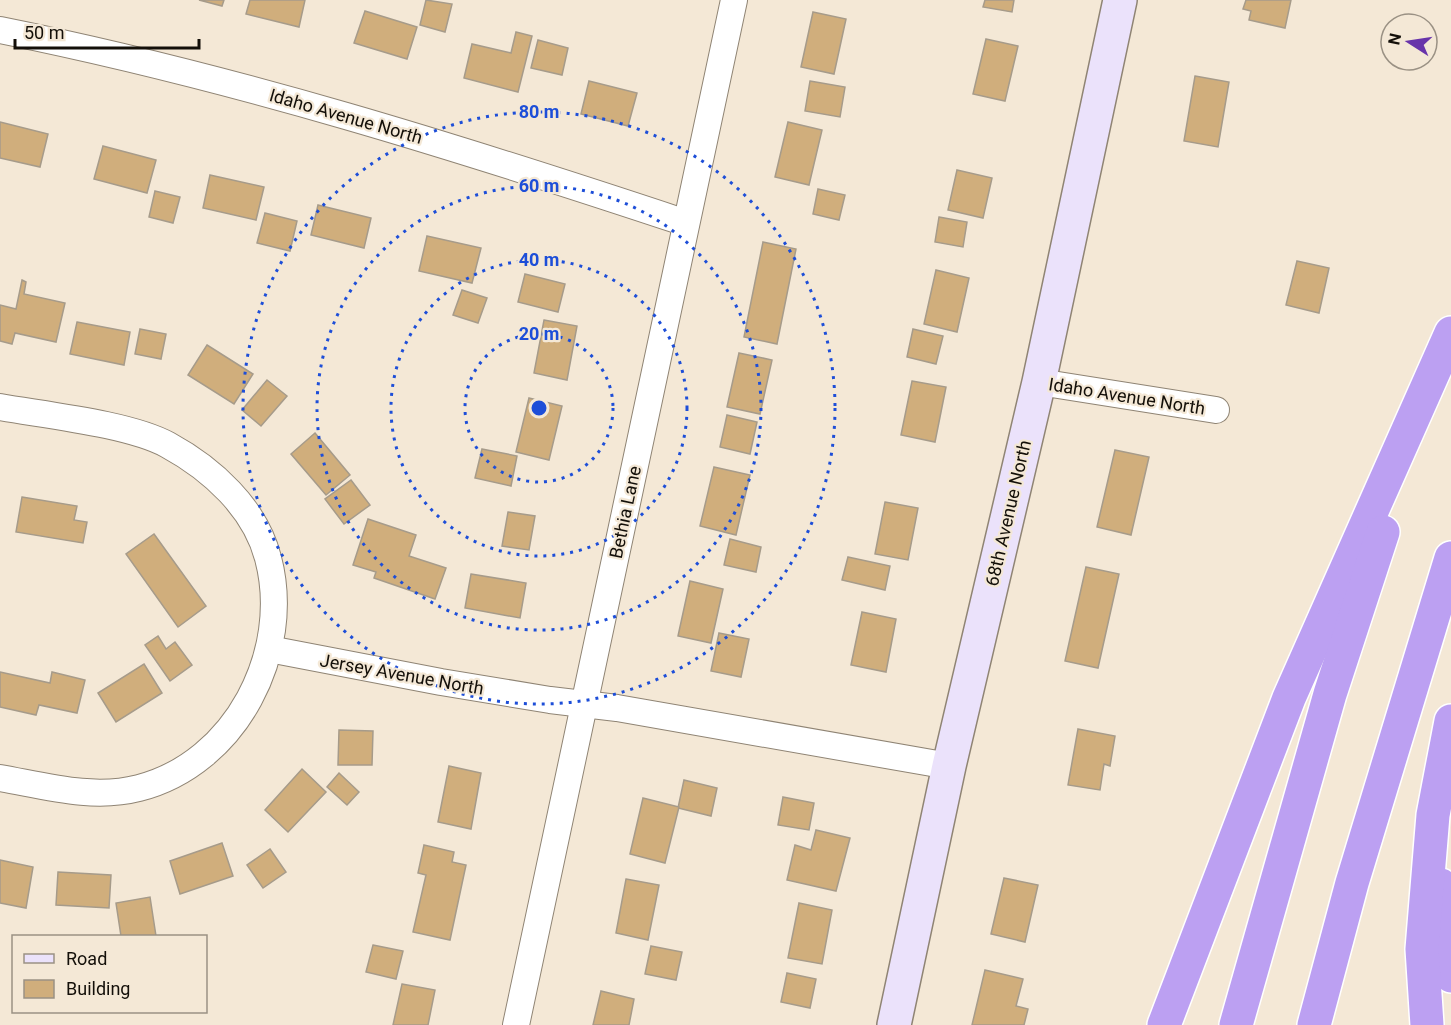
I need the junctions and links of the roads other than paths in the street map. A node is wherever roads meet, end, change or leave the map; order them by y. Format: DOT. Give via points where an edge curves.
graph roads {
  1 [pos="734,0"];
  2 [pos="1120,0"];
  3 [pos="0,30"];
  4 [pos="686,223"];
  5 [pos="1451,333"];
  6 [pos="1451,341"];
  7 [pos="1039,382"];
  8 [pos="0,406"];
  9 [pos="1216,410"];
  10 [pos="1451,558"];
  11 [pos="269,649"];
  12 [pos="584,704"];
  13 [pos="1451,721"];
  14 [pos="949,766"];
  15 [pos="0,778"];
  16 [pos="1433,815"];
  17 [pos="1451,976"];
  18 [pos="516,1025"];
  19 [pos="894,1025"];
  20 [pos="1164,1025"];
  21 [pos="1236,1025"];
  22 [pos="1314,1025"];
  23 [pos="1426,1025"];
  1 -- 4 [label="street, Bethia Lane"];
  2 -- 7 [label="street, 68th Avenue North"];
  3 -- 4 [label="street, Idaho Avenue North" via="105,51 308,104"];
  4 -- 12 [label="street, Bethia Lane"];
  5 -- 20 [label="highway" via="1289,698"];
  6 -- 21 [label="highway" via="1330,694"];
  7 -- 9 [label="street, Idaho Avenue North"];
  7 -- 14 [label="street, 68th Avenue North"];
  8 -- 11 [label="street" via="129,431 166,444 199,464 227,488 251,521 268,556 273,584"];
  10 -- 22 [label="highway" via="1352,883"];
  11 -- 12 [label="street, Jersey Avenue North"];
  11 -- 15 [label="street" via="256,688 235,724 208,753 177,773 140,788 100,793"];
  12 -- 14 [label="street, Jersey Avenue North"];
  12 -- 18 [label="street, Bethia Lane"];
  13 -- 16 [label="highway"];
  14 -- 19 [label="street, 68th Avenue North"];
  16 -- 17 [label="highway"];
  16 -- 23 [label="highway" via="1422,950"];
}
